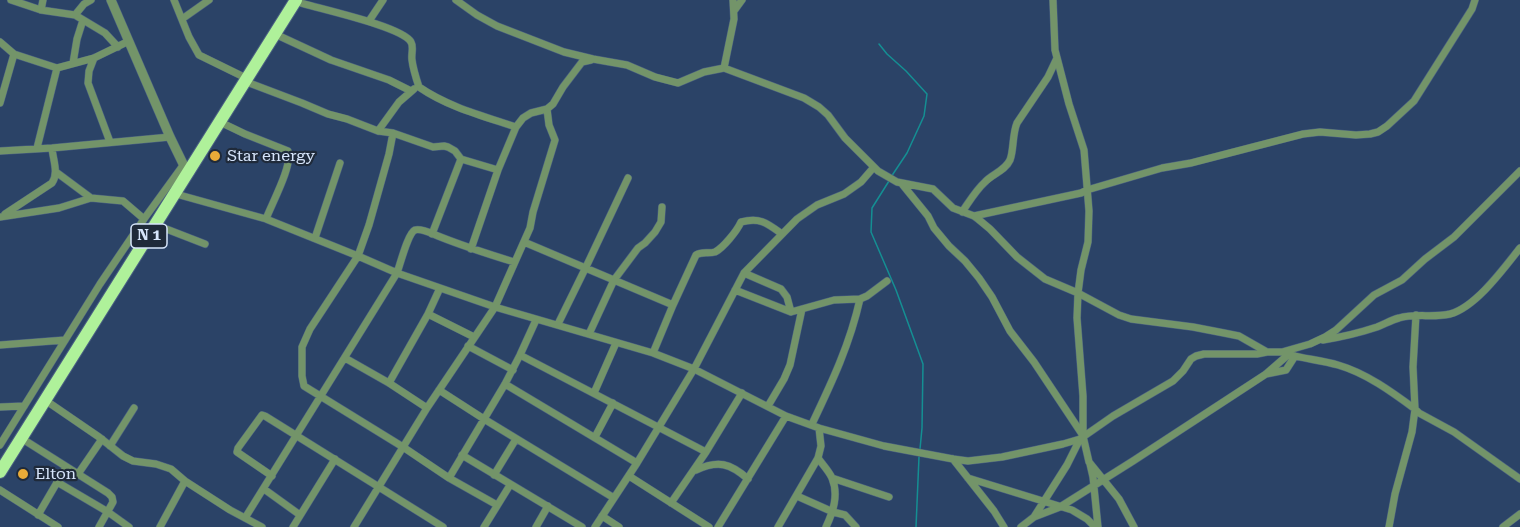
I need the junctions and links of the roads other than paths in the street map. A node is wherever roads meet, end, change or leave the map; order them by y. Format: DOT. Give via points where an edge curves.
graph roads {
  1 [pos="11,0"];
  2 [pos="44,0"];
  3 [pos="91,0"];
  4 [pos="111,0"];
  5 [pos="174,0"];
  6 [pos="209,0"];
  7 [pos="383,0"];
  8 [pos="456,0"];
  9 [pos="733,0"];
  10 [pos="742,0"];
  11 [pos="1053,0"];
  12 [pos="1475,0"];
  13 [pos="294,1"];
  14 [pos="201,3"];
  15 [pos="41,10"];
  16 [pos="734,11"];
  17 [pos="75,15"];
  18 [pos="182,19"];
  19 [pos="83,20"];
  20 [pos="369,21"];
  21 [pos="275,34"];
  22 [pos="129,41"];
  23 [pos="1,44"];
  24 [pos="117,46"];
  25 [pos="14,54"];
  26 [pos="94,58"];
  27 [pos="1057,58"];
  28 [pos="593,59"];
  29 [pos="73,63"];
  30 [pos="57,68"];
  31 [pos="724,68"];
  32 [pos="245,80"];
  33 [pos="419,87"];
  34 [pos="411,91"];
  35 [pos="0,103"];
  36 [pos="547,109"];
  37 [pos="220,122"];
  38 [pos="516,127"];
  39 [pos="378,131"];
  40 [pos="393,133"];
  41 [pos="170,137"];
  42 [pos="110,142"];
  43 [pos="37,148"];
  44 [pos="52,148"];
  45 [pos="0,151"];
  46 [pos="461,159"];
  47 [pos="340,163"];
  48 [pos="874,167"];
  49 [pos="186,169"];
  50 [pos="498,170"];
  51 [pos="1520,171"];
  52 [pos="56,172"];
  53 [pos="628,178"];
  54 [pos="901,183"];
  55 [pos="1087,190"];
  56 [pos="176,194"];
  57 [pos="92,198"];
  58 [pos="662,207"];
  59 [pos="962,212"];
  60 [pos="974,216"];
  61 [pos="1,217"];
  62 [pos="144,219"];
  63 [pos="266,219"];
  64 [pos="156,225"];
  65 [pos="432,234"];
  66 [pos="782,234"];
  67 [pos="315,238"];
  68 [pos="524,242"];
  69 [pos="205,244"];
  70 [pos="1520,248"];
  71 [pos="471,249"];
  72 [pos="358,256"];
  73 [pos="514,262"];
  74 [pos="586,267"];
  75 [pos="397,273"];
  76 [pos="744,273"];
  77 [pos="614,280"];
  78 [pos="887,281"];
  79 [pos="441,288"];
  80 [pos="735,290"];
  81 [pos="1078,293"];
  82 [pos="860,299"];
  83 [pos="673,305"];
  84 [pos="495,307"];
  85 [pos="802,309"];
  86 [pos="791,312"];
  87 [pos="428,314"];
  88 [pos="1416,315"];
  89 [pos="536,320"];
  90 [pos="558,324"];
  91 [pos="589,334"];
  92 [pos="474,337"];
  93 [pos="66,340"];
  94 [pos="1316,342"];
  95 [pos="616,343"];
  96 [pos="0,345"];
  97 [pos="468,346"];
  98 [pos="1267,352"];
  99 [pos="653,353"];
  100 [pos="1288,354"];
  101 [pos="520,355"];
  102 [pos="345,358"];
  103 [pos="694,369"];
  104 [pos="513,370"];
  105 [pos="389,383"];
  106 [pos="505,384"];
  107 [pos="439,390"];
  108 [pos="594,393"];
  109 [pos="742,393"];
  110 [pos="321,396"];
  111 [pos="45,400"];
  112 [pos="613,403"];
  113 [pos="24,406"];
  114 [pos="768,406"];
  115 [pos="0,407"];
  116 [pos="134,408"];
  117 [pos="427,408"];
  118 [pos="1415,409"];
  119 [pos="786,416"];
  120 [pos="484,419"];
  121 [pos="816,426"];
  122 [pos="659,427"];
  123 [pos="297,435"];
  124 [pos="21,438"];
  125 [pos="595,438"];
  126 [pos="1082,438"];
  127 [pos="516,439"];
  128 [pos="102,440"];
  129 [pos="0,445"];
  130 [pos="110,446"];
  131 [pos="403,447"];
  132 [pos="706,452"];
  133 [pos="462,455"];
  134 [pos="818,458"];
  135 [pos="335,459"];
  136 [pos="953,459"];
  137 [pos="1089,462"];
  138 [pos="637,463"];
  139 [pos="66,467"];
  140 [pos="694,471"];
  141 [pos="0,472"];
  142 [pos="78,474"];
  143 [pos="494,475"];
  144 [pos="272,476"];
  145 [pos="629,476"];
  146 [pos="448,478"];
  147 [pos="832,478"];
  148 [pos="968,478"];
  149 [pos="1520,478"];
  150 [pos="748,479"];
  151 [pos="1104,480"];
  152 [pos="185,481"];
  153 [pos="57,482"];
  154 [pos="510,485"];
  155 [pos="1094,485"];
  156 [pos="379,486"];
  157 [pos="264,489"];
  158 [pos="0,490"];
  159 [pos="797,496"];
  160 [pos="889,497"];
  161 [pos="614,498"];
  162 [pos="1043,502"];
  163 [pos="671,503"];
  164 [pos="497,505"];
  165 [pos="548,506"];
  166 [pos="1060,507"];
  167 [pos="108,512"];
  168 [pos="833,512"];
  169 [pos="38,514"];
  170 [pos="1520,514"];
  171 [pos="300,515"];
  172 [pos="602,516"];
  173 [pos="1034,517"];
  174 [pos="245,519"];
  175 [pos="58,527"];
  176 [pos="99,527"];
  177 [pos="129,527"];
  178 [pos="160,527"];
  179 [pos="262,527"];
  180 [pos="293,527"];
  181 [pos="355,527"];
  182 [pos="443,527"];
  183 [pos="484,527"];
  184 [pos="536,527"];
  185 [pos="582,527"];
  186 [pos="595,527"];
  187 [pos="619,527"];
  188 [pos="709,527"];
  189 [pos="718,527"];
  190 [pos="777,527"];
  191 [pos="826,527"];
  192 [pos="856,527"];
  193 [pos="1004,527"];
  194 [pos="1022,527"];
  195 [pos="1096,527"];
  196 [pos="1134,527"];
  197 [pos="1389,527"];
  198 [pos="1503,527"];
  1 -- 15 [label="street"];
  2 -- 15 [label="street"];
  3 -- 17 [label="street"];
  4 -- 22 [label="street"];
  5 -- 18 [label="street"];
  6 -- 14 [label="street"];
  7 -- 20 [label="street"];
  8 -- 28 [label="street" via="497,26"];
  9 -- 16 [label="street"];
  10 -- 16 [label="street"];
  11 -- 27 [label="street"];
  12 -- 55 [label="street" via="1414,101 1378,132 1303,134"];
  13 -- 20 [label="street"];
  13 -- 21 [label="highway, N 1"];
  14 -- 18 [label="street"];
  15 -- 17 [label="street"];
  16 -- 31 [label="street"];
  17 -- 19 [label="street"];
  18 -- 32 [label="street" via="199,55"];
  19 -- 24 [label="street" via="105,33"];
  19 -- 29 [label="street"];
  20 -- 33 [label="street" via="410,39"];
  21 -- 32 [label="highway, N 1"];
  21 -- 34 [label="street"];
  22 -- 24 [label="street"];
  22 -- 41 [label="street"];
  23 -- 25 [label="street"];
  24 -- 26 [label="street"];
  25 -- 30 [label="street"];
  25 -- 35 [label="street"];
  26 -- 29 [label="street"];
  26 -- 42 [label="street" via="87,83"];
  27 -- 55 [label="street" via="1084,150"];
  27 -- 59 [label="street" via="1017,123 1008,163 981,185"];
  28 -- 31 [label="street" via="678,83"];
  28 -- 36 [label="street" via="582,62"];
  29 -- 30 [label="street"];
  30 -- 43 [label="street"];
  31 -- 48 [label="street" via="793,93 819,107"];
  32 -- 37 [label="highway, N 1"];
  32 -- 39 [label="street"];
  33 -- 34 [label="street"];
  33 -- 38 [label="street" via="450,104"];
  34 -- 39 [label="street"];
  36 -- 38 [label="street" via="531,113"];
  36 -- 68 [label="street" via="555,140"];
  37 -- 49 [label="highway, N 1"];
  37 -- 63 [label="street" via="288,151 287,170"];
  38 -- 50 [label="street"];
  39 -- 40 [label="street"];
  40 -- 46 [label="street" via="433,147 448,147"];
  40 -- 72 [label="street"];
  41 -- 42 [label="street"];
  41 -- 49 [label="street"];
  42 -- 44 [label="street"];
  43 -- 44 [label="street"];
  43 -- 45 [label="street"];
  44 -- 52 [label="street"];
  46 -- 50 [label="street"];
  46 -- 65 [label="street"];
  47 -- 67 [label="street"];
  48 -- 54 [label="street"];
  48 -- 66 [label="street" via="861,182 817,205"];
  49 -- 56 [label="highway, N 1"];
  49 -- 62 [label="street"];
  50 -- 71 [label="street"];
  51 -- 94 [label="street" via="1447,244"];
  52 -- 57 [label="street"];
  52 -- 61 [label="street" via="52,183"];
  53 -- 74 [label="street"];
  54 -- 59 [label="street" via="933,189"];
  54 -- 126 [label="street" via="934,228 979,278"];
  55 -- 60 [label="street"];
  55 -- 81 [label="street" via="1089,227"];
  56 -- 63 [label="street"];
  56 -- 64 [label="highway, N 1"];
  57 -- 61 [label="street" via="59,208"];
  57 -- 62 [label="street" via="123,201"];
  58 -- 77 [label="street" via="661,222 655,232"];
  59 -- 60 [label="street"];
  60 -- 81 [label="street" via="1031,269"];
  62 -- 93 [label="street"];
  63 -- 67 [label="street"];
  64 -- 69 [label="street"];
  64 -- 111 [label="highway, N 1"];
  65 -- 71 [label="street"];
  65 -- 75 [label="street" via="413,232"];
  66 -- 76 [label="street"];
  66 -- 83 [label="street" via="764,221 741,222 719,249 696,255"];
  67 -- 72 [label="street"];
  68 -- 73 [label="street"];
  68 -- 74 [label="street"];
  70 -- 88 [label="street" via="1495,279 1463,308 1451,314"];
  71 -- 73 [label="street"];
  72 -- 75 [label="street"];
  72 -- 110 [label="street" via="302,347 304,386"];
  73 -- 84 [label="street"];
  74 -- 77 [label="street"];
  74 -- 90 [label="street"];
  75 -- 79 [label="street"];
  75 -- 102 [label="street"];
  76 -- 80 [label="street"];
  76 -- 86 [label="street" via="781,289"];
  77 -- 83 [label="street"];
  77 -- 91 [label="street"];
  78 -- 82 [label="street"];
  79 -- 84 [label="street"];
  79 -- 87 [label="street"];
  80 -- 86 [label="street"];
  80 -- 103 [label="street"];
  81 -- 98 [label="street" via="1131,319 1239,336"];
  81 -- 126 [label="street"];
  82 -- 85 [label="street" via="834,300"];
  82 -- 121 [label="street" via="855,325"];
  83 -- 99 [label="street"];
  84 -- 89 [label="street"];
  84 -- 92 [label="street"];
  85 -- 86 [label="street"];
  85 -- 114 [label="street" via="790,365"];
  87 -- 92 [label="street"];
  87 -- 105 [label="street"];
  88 -- 94 [label="street"];
  88 -- 118 [label="street"];
  89 -- 90 [label="street"];
  89 -- 101 [label="street"];
  90 -- 91 [label="street"];
  91 -- 95 [label="street"];
  92 -- 97 [label="street"];
  93 -- 96 [label="street"];
  93 -- 113 [label="street"];
  94 -- 100 [label="street"];
  95 -- 99 [label="street"];
  95 -- 108 [label="street"];
  97 -- 104 [label="street"];
  97 -- 107 [label="street"];
  98 -- 100 [label="street"];
  98 -- 126 [label="street" via="1196,356 1173,381"];
  99 -- 103 [label="street"];
  100 -- 118 [label="street" via="1361,374"];
  100 -- 151 [label="street" via="1266,374"];
  101 -- 104 [label="street"];
  101 -- 108 [label="street"];
  102 -- 105 [label="street"];
  102 -- 110 [label="street"];
  103 -- 109 [label="street"];
  103 -- 122 [label="street"];
  104 -- 106 [label="street"];
  105 -- 117 [label="street"];
  106 -- 120 [label="street"];
  106 -- 125 [label="street"];
  107 -- 117 [label="street"];
  107 -- 120 [label="street"];
  108 -- 112 [label="street"];
  109 -- 114 [label="street"];
  109 -- 132 [label="street"];
  110 -- 123 [label="street"];
  110 -- 131 [label="street"];
  111 -- 124 [label="highway, N 1"];
  111 -- 128 [label="street"];
  112 -- 122 [label="street"];
  112 -- 125 [label="street"];
  113 -- 115 [label="street"];
  113 -- 129 [label="street"];
  114 -- 119 [label="street"];
  116 -- 130 [label="street"];
  117 -- 131 [label="street"];
  118 -- 149 [label="street"];
  118 -- 197 [label="street"];
  119 -- 121 [label="street"];
  119 -- 150 [label="street"];
  120 -- 127 [label="street"];
  120 -- 133 [label="street"];
  121 -- 134 [label="street" via="821,442"];
  121 -- 136 [label="street" via="884,446"];
  122 -- 132 [label="street"];
  122 -- 138 [label="street"];
  123 -- 135 [label="street"];
  123 -- 144 [label="street"];
  123 -- 144 [label="street" via="262,415 238,448 237,452"];
  124 -- 139 [label="street"];
  124 -- 141 [label="highway, N 1"];
  125 -- 138 [label="street"];
  126 -- 136 [label="street" via="1002,456"];
  126 -- 137 [label="street"];
  126 -- 162 [label="street"];
  127 -- 143 [label="street"];
  127 -- 161 [label="street"];
  128 -- 130 [label="street"];
  128 -- 142 [label="street"];
  130 -- 152 [label="street" via="133,461 171,469"];
  131 -- 146 [label="street"];
  131 -- 156 [label="street"];
  132 -- 140 [label="street"];
  133 -- 143 [label="street"];
  133 -- 146 [label="street"];
  134 -- 147 [label="street"];
  134 -- 159 [label="street"];
  135 -- 156 [label="street"];
  135 -- 171 [label="street"];
  136 -- 148 [label="street"];
  137 -- 151 [label="street"];
  137 -- 155 [label="street"];
  138 -- 145 [label="street"];
  139 -- 142 [label="street"];
  139 -- 153 [label="street"];
  140 -- 150 [label="street" via="717,463 731,466"];
  140 -- 163 [label="street"];
  142 -- 167 [label="street" via="112,497"];
  143 -- 154 [label="street"];
  144 -- 157 [label="street"];
  145 -- 161 [label="street"];
  145 -- 163 [label="street"];
  146 -- 164 [label="street"];
  147 -- 160 [label="street"];
  147 -- 168 [label="street" via="836,496"];
  148 -- 162 [label="street"];
  148 -- 193 [label="street"];
  150 -- 189 [label="street"];
  151 -- 155 [label="street"];
  151 -- 196 [label="street"];
  152 -- 174 [label="street"];
  152 -- 178 [label="street"];
  153 -- 167 [label="street"];
  153 -- 169 [label="street"];
  154 -- 164 [label="street"];
  154 -- 165 [label="street"];
  155 -- 166 [label="street"];
  155 -- 195 [label="street"];
  156 -- 181 [label="street"];
  156 -- 182 [label="street"];
  157 -- 171 [label="street"];
  157 -- 174 [label="street"];
  158 -- 169 [label="street"];
  159 -- 168 [label="street"];
  159 -- 190 [label="street"];
  161 -- 172 [label="street"];
  162 -- 166 [label="street"];
  162 -- 173 [label="street"];
  163 -- 188 [label="street"];
  164 -- 183 [label="street"];
  165 -- 184 [label="street"];
  165 -- 185 [label="street"];
  166 -- 173 [label="street"];
  166 -- 195 [label="street" via="1072,510"];
  167 -- 176 [label="street"];
  167 -- 177 [label="street"];
  168 -- 191 [label="street"];
  168 -- 192 [label="street" via="846,515"];
  169 -- 175 [label="street"];
  170 -- 198 [label="street"];
  171 -- 180 [label="street"];
  172 -- 186 [label="street"];
  172 -- 187 [label="street"];
  173 -- 194 [label="street"];
  174 -- 179 [label="street"];
}
